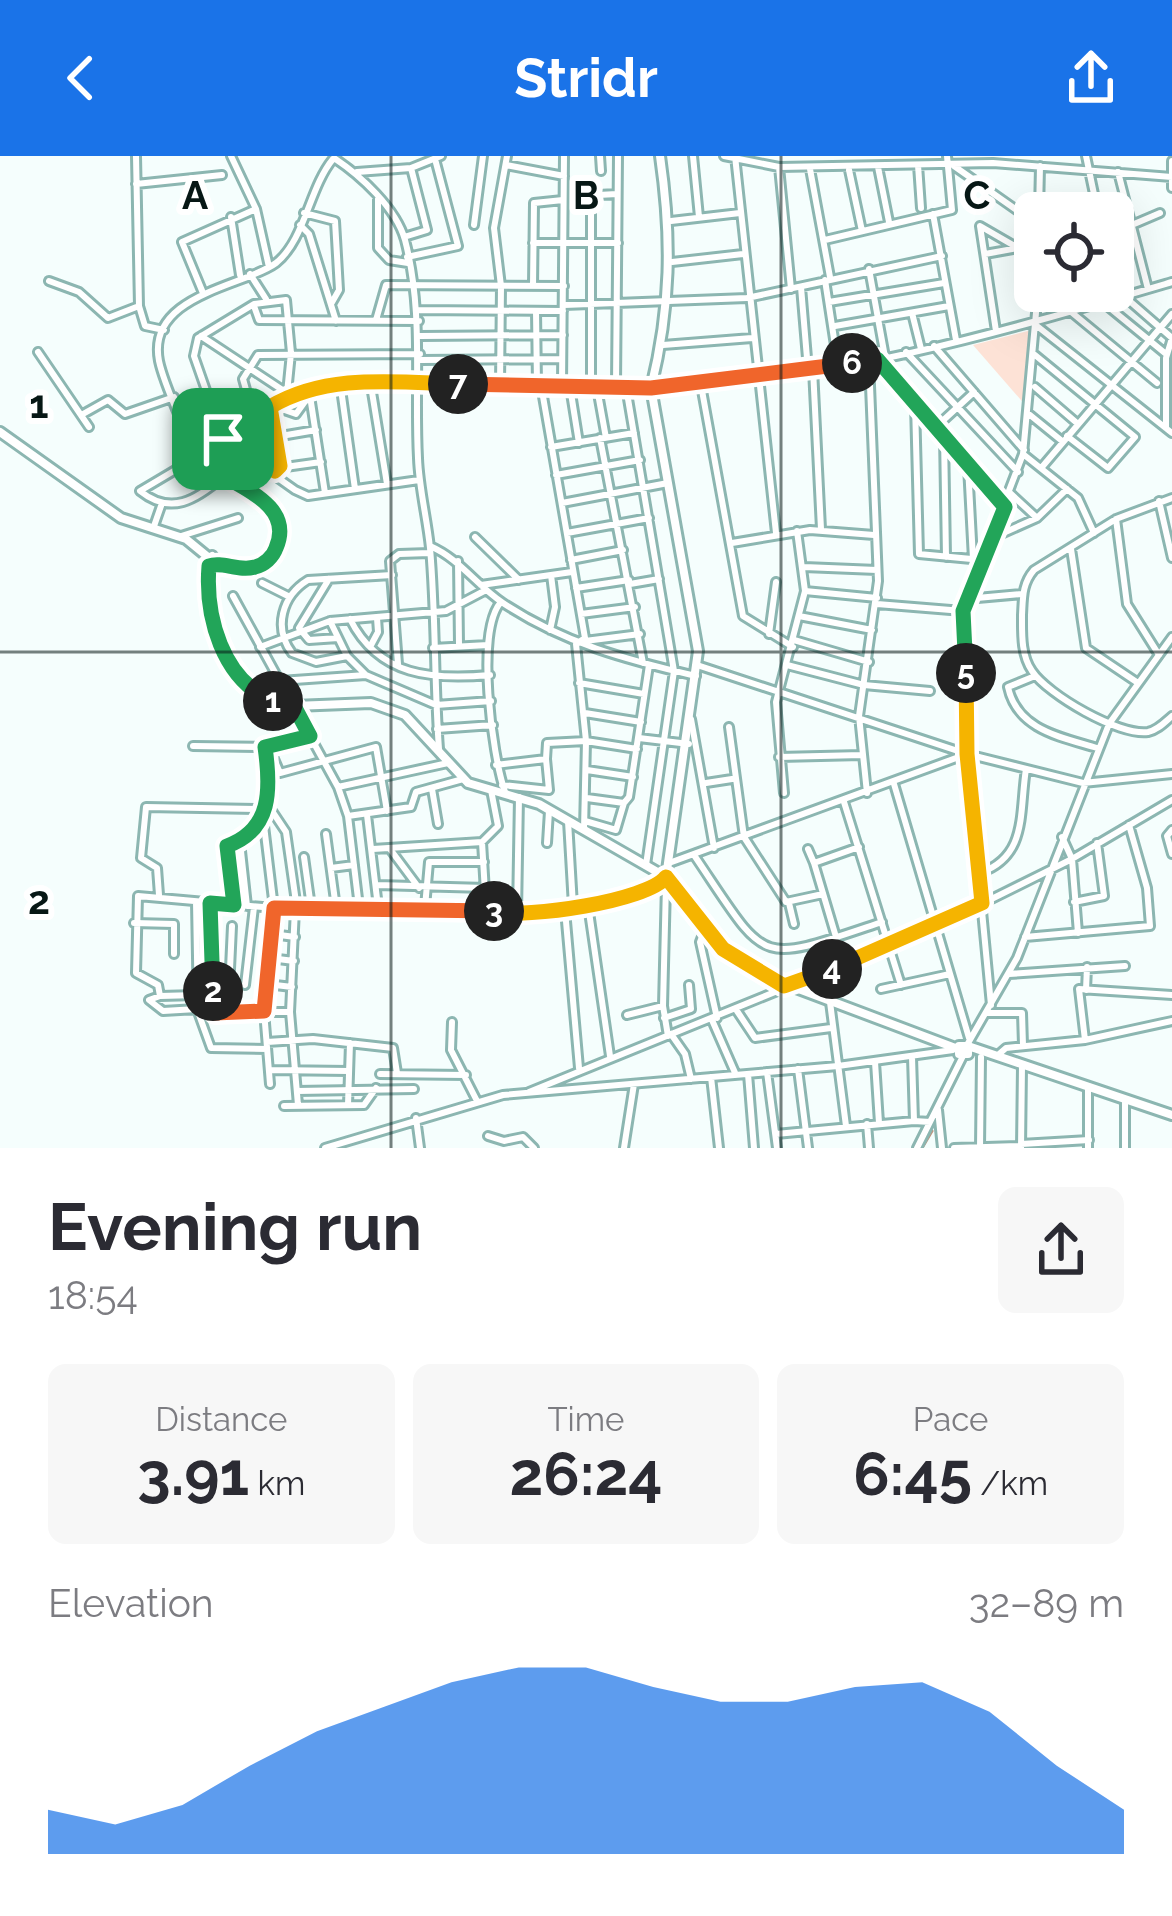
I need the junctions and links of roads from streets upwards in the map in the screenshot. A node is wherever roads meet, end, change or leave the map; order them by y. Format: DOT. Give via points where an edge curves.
graph roads {
  1 [pos="136,156"];
  2 [pos="231,156"];
  3 [pos="483,156"];
  4 [pos="564,156"];
  5 [pos="600,156"];
  6 [pos="618,156"];
  7 [pos="660,156"];
  8 [pos="693,156"];
  9 [pos="724,156"];
  10 [pos="834,156"];
  11 [pos="857,156"];
  12 [pos="883,156"];
  13 [pos="1063,156"];
  14 [pos="1086,156"];
  15 [pos="1129,156"];
  16 [pos="335,157"];
  17 [pos="438,157"];
  18 [pos="735,157"];
  19 [pos="769,160"];
  20 [pos="932,160"];
  21 [pos="1024,160"];
  22 [pos="507,161"];
  23 [pos="909,161"];
  24 [pos="948,161"];
  25 [pos="1172,161"];
  26 [pos="919,165"];
  27 [pos="1040,166"];
  28 [pos="411,167"];
  29 [pos="778,167"];
  30 [pos="810,167"];
  31 [pos="880,167"];
  32 [pos="1061,167"];
  33 [pos="834,168"];
  34 [pos="853,168"];
  35 [pos="1085,169"];
  36 [pos="601,171"];
  37 [pos="356,172"];
  38 [pos="1123,172"];
  39 [pos="222,176"];
  40 [pos="564,176"];
  41 [pos="1171,177"];
  42 [pos="136,184"];
  43 [pos="1172,188"];
  44 [pos="1039,192"];
  45 [pos="1092,192"];
  46 [pos="1126,192"];
  47 [pos="617,194"];
  48 [pos="379,199"];
  49 [pos="563,200"];
  50 [pos="256,208"];
  51 [pos="921,208"];
  52 [pos="1014,208"];
  53 [pos="304,213"];
  54 [pos="740,213"];
  55 [pos="1160,213"];
  56 [pos="933,214"];
  57 [pos="231,217"];
  58 [pos="699,217"];
  59 [pos="671,221"];
  60 [pos="889,223"];
  61 [pos="1134,224"];
  62 [pos="299,225"];
  63 [pos="473,225"];
  64 [pos="862,231"];
  65 [pos="1134,233"];
  66 [pos="404,237"];
  67 [pos="825,240"];
  68 [pos="533,242"];
  69 [pos="564,243"];
  70 [pos="590,243"];
  71 [pos="617,243"];
  72 [pos="1014,245"];
  73 [pos="1014,249"];
  74 [pos="743,254"];
  75 [pos="985,254"];
  76 [pos="942,256"];
  77 [pos="408,260"];
  78 [pos="672,262"];
  79 [pos="269,267"];
  80 [pos="869,269"];
  81 [pos="250,274"];
  82 [pos="240,275"];
  83 [pos="827,279"];
  84 [pos="49,280"];
  85 [pos="412,283"];
  86 [pos="946,283"];
  87 [pos="1172,283"];
  88 [pos="501,286"];
  89 [pos="533,286"];
  90 [pos="563,286"];
  91 [pos="801,287"];
  92 [pos="791,289"];
  93 [pos="1148,290"];
  94 [pos="203,292"];
  95 [pos="1134,294"];
  96 [pos="874,295"];
  97 [pos="748,298"];
  98 [pos="266,299"];
  99 [pos="830,302"];
  100 [pos="670,303"];
  101 [pos="254,304"];
  102 [pos="331,304"];
  103 [pos="618,304"];
  104 [pos="591,305"];
  105 [pos="1134,305"];
  106 [pos="139,306"];
  107 [pos="950,306"];
  108 [pos="564,308"];
  109 [pos="417,310"];
  110 [pos="501,310"];
  111 [pos="536,311"];
  112 [pos="1037,312"];
  113 [pos="1067,312"];
  114 [pos="1071,312"];
  115 [pos="1115,312"];
  116 [pos="912,313"];
  117 [pos="1172,314"];
  118 [pos="879,319"];
  119 [pos="290,320"];
  120 [pos="376,320"];
  121 [pos="337,321"];
  122 [pos="419,321"];
  123 [pos="1037,324"];
  124 [pos="835,326"];
  125 [pos="1160,327"];
  126 [pos="164,330"];
  127 [pos="996,332"];
  128 [pos="501,335"];
  129 [pos="537,335"];
  130 [pos="563,335"];
  131 [pos="201,336"];
  132 [pos="421,336"];
  133 [pos="752,338"];
  134 [pos="957,340"];
  135 [pos="1149,340"];
  136 [pos="663,345"];
  137 [pos="934,346"];
  138 [pos="921,349"];
  139 [pos="38,352"];
  140 [pos="906,352"];
  141 [pos="291,353"];
  142 [pos="1166,354"];
  143 [pos="1035,355"];
  144 [pos="420,357"];
  145 [pos="562,359"];
  146 [pos="877,359"];
  147 [pos="499,360"];
  148 [pos="537,360"];
  149 [pos="1130,361"];
  150 [pos="838,365"];
  151 [pos="246,366"];
  152 [pos="811,370"];
  153 [pos="755,378"];
  154 [pos="340,382"];
  155 [pos="419,383"];
  156 [pos="1113,383"];
  157 [pos="1157,383"];
  158 [pos="371,385"];
  159 [pos="500,385"];
  160 [pos="539,385"];
  161 [pos="701,385"];
  162 [pos="1033,385"];
  163 [pos="566,386"];
  164 [pos="616,386"];
  165 [pos="594,387"];
  166 [pos="626,387"];
  167 [pos="651,388"];
  168 [pos="309,392"];
  169 [pos="974,392"];
  170 [pos="288,394"];
  171 [pos="175,396"];
  172 [pos="915,404"];
  173 [pos="1096,404"];
  174 [pos="272,407"];
  175 [pos="956,407"];
  176 [pos="82,414"];
  177 [pos="1030,415"];
  178 [pos="254,418"];
  179 [pos="1078,424"];
  180 [pos="937,426"];
  181 [pos="88,427"];
  182 [pos="316,430"];
  183 [pos="1169,430"];
  184 [pos="0,432"];
  185 [pos="634,433"];
  186 [pos="944,435"];
  187 [pos="275,437"];
  188 [pos="603,438"];
  189 [pos="223,439"];
  190 [pos="1065,439"];
  191 [pos="580,443"];
  192 [pos="551,447"];
  193 [pos="1024,452"];
  194 [pos="200,458"];
  195 [pos="640,460"];
  196 [pos="321,462"];
  197 [pos="968,462"];
  198 [pos="605,466"];
  199 [pos="1042,467"];
  200 [pos="278,469"];
  201 [pos="1018,472"];
  202 [pos="556,475"];
  203 [pos="224,476"];
  204 [pos="419,480"];
  205 [pos="668,483"];
  206 [pos="387,484"];
  207 [pos="644,487"];
  208 [pos="355,489"];
  209 [pos="1067,489"];
  210 [pos="325,493"];
  211 [pos="1010,493"];
  212 [pos="611,494"];
  213 [pos="1172,498"];
  214 [pos="1159,502"];
  215 [pos="562,503"];
  216 [pos="161,506"];
  217 [pos="1005,507"];
  218 [pos="238,518"];
  219 [pos="649,518"];
  220 [pos="1037,518"];
  221 [pos="1116,519"];
  222 [pos="618,524"];
  223 [pos="153,529"];
  224 [pos="821,530"];
  225 [pos="797,531"];
  226 [pos="567,532"];
  227 [pos="1094,532"];
  228 [pos="776,533"];
  229 [pos="874,535"];
  230 [pos="178,537"];
  231 [pos="476,537"];
  232 [pos="992,538"];
  233 [pos="732,543"];
  234 [pos="1071,547"];
  235 [pos="430,549"];
  236 [pos="623,550"];
  237 [pos="946,556"];
  238 [pos="1172,558"];
  239 [pos="978,559"];
  240 [pos="571,560"];
  241 [pos="458,561"];
  242 [pos="211,562"];
  243 [pos="804,567"];
  244 [pos="878,570"];
  245 [pos="573,572"];
  246 [pos="392,574"];
  247 [pos="551,575"];
  248 [pos="329,579"];
  249 [pos="659,579"];
  250 [pos="519,580"];
  251 [pos="502,582"];
  252 [pos="629,582"];
  253 [pos="776,582"];
  254 [pos="262,583"];
  255 [pos="484,587"];
  256 [pos="576,588"];
  257 [pos="805,591"];
  258 [pos="1023,594"];
  259 [pos="233,596"];
  260 [pos="290,597"];
  261 [pos="966,599"];
  262 [pos="498,600"];
  263 [pos="877,601"];
  264 [pos="459,605"];
  265 [pos="635,607"];
  266 [pos="963,611"];
  267 [pos="433,614"];
  268 [pos="581,614"];
  269 [pos="397,616"];
  270 [pos="800,616"];
  271 [pos="376,617"];
  272 [pos="350,619"];
  273 [pos="330,621"];
  274 [pos="550,630"];
  275 [pos="873,631"];
  276 [pos="300,633"];
  277 [pos="640,634"];
  278 [pos="769,634"];
  279 [pos="1172,637"];
  280 [pos="338,638"];
  281 [pos="283,639"];
  282 [pos="580,642"];
  283 [pos="794,644"];
  284 [pos="459,645"];
  285 [pos="488,645"];
  286 [pos="260,646"];
  287 [pos="369,648"];
  288 [pos="433,648"];
  289 [pos="1159,655"];
  290 [pos="346,656"];
  291 [pos="868,662"];
  292 [pos="398,664"];
  293 [pos="646,664"];
  294 [pos="698,665"];
  295 [pos="788,665"];
  296 [pos="674,671"];
  297 [pos="366,675"];
  298 [pos="490,676"];
  299 [pos="696,676"];
  300 [pos="1035,676"];
  301 [pos="434,680"];
  302 [pos="280,681"];
  303 [pos="580,683"];
  304 [pos="1138,683"];
  305 [pos="864,685"];
  306 [pos="778,691"];
  307 [pos="929,692"];
  308 [pos="644,694"];
  309 [pos="491,701"];
  310 [pos="436,705"];
  311 [pos="294,706"];
  312 [pos="584,712"];
  313 [pos="859,716"];
  314 [pos="1172,716"];
  315 [pos="691,719"];
  316 [pos="641,722"];
  317 [pos="1109,724"];
  318 [pos="493,725"];
  319 [pos="729,727"];
  320 [pos="437,729"];
  321 [pos="310,736"];
  322 [pos="639,738"];
  323 [pos="586,741"];
  324 [pos="666,742"];
  325 [pos="689,744"];
  326 [pos="193,746"];
  327 [pos="267,747"];
  328 [pos="1097,748"];
  329 [pos="439,749"];
  330 [pos="637,749"];
  331 [pos="967,754"];
  332 [pos="862,755"];
  333 [pos="779,757"];
  334 [pos="546,759"];
  335 [pos="322,762"];
  336 [pos="448,763"];
  337 [pos="496,765"];
  338 [pos="1026,769"];
  339 [pos="587,770"];
  340 [pos="1172,774"];
  341 [pos="383,777"];
  342 [pos="633,777"];
  343 [pos="463,778"];
  344 [pos="734,779"];
  345 [pos="706,783"];
  346 [pos="1083,783"];
  347 [pos="894,784"];
  348 [pos="338,787"];
  349 [pos="504,788"];
  350 [pos="432,789"];
  351 [pos="491,790"];
  352 [pos="784,793"];
  353 [pos="867,793"];
  354 [pos="519,795"];
  355 [pos="587,798"];
  356 [pos="844,802"];
  357 [pos="1171,802"];
  358 [pos="624,803"];
  359 [pos="264,806"];
  360 [pos="549,810"];
  361 [pos="387,811"];
  362 [pos="366,814"];
  363 [pos="348,816"];
  364 [pos="263,820"];
  365 [pos="568,821"];
  366 [pos="438,824"];
  367 [pos="585,825"];
  368 [pos="1129,825"];
  369 [pos="1172,830"];
  370 [pos="326,834"];
  371 [pos="1061,836"];
  372 [pos="744,837"];
  373 [pos="240,842"];
  374 [pos="482,842"];
  375 [pos="547,843"];
  376 [pos="1097,843"];
  377 [pos="859,847"];
  378 [pos="714,848"];
  379 [pos="373,849"];
  380 [pos="389,849"];
  381 [pos="808,850"];
  382 [pos="1172,854"];
  383 [pos="694,855"];
  384 [pos="304,857"];
  385 [pos="1072,859"];
  386 [pos="484,862"];
  387 [pos="669,863"];
  388 [pos="814,863"];
  389 [pos="354,865"];
  390 [pos="646,865"];
  391 [pos="331,868"];
  392 [pos="1047,872"];
  393 [pos="980,873"];
  394 [pos="666,879"];
  395 [pos="377,885"];
  396 [pos="422,888"];
  397 [pos="486,888"];
  398 [pos="823,894"];
  399 [pos="159,896"];
  400 [pos="196,902"];
  401 [pos="1074,902"];
  402 [pos="210,903"];
  403 [pos="789,903"];
  404 [pos="982,903"];
  405 [pos="588,904"];
  406 [pos="234,905"];
  407 [pos="251,907"];
  408 [pos="378,907"];
  409 [pos="425,907"];
  410 [pos="274,908"];
  411 [pos="311,908"];
  412 [pos="336,908"];
  413 [pos="359,908"];
  414 [pos="569,908"];
  415 [pos="296,909"];
  416 [pos="486,909"];
  417 [pos="517,913"];
  418 [pos="882,922"];
  419 [pos="134,923"];
  420 [pos="794,924"];
  421 [pos="232,926"];
  422 [pos="937,926"];
  423 [pos="706,928"];
  424 [pos="1078,933"];
  425 [pos="272,934"];
  426 [pos="295,937"];
  427 [pos="836,937"];
  428 [pos="1024,937"];
  429 [pos="889,946"];
  430 [pos="174,954"];
  431 [pos="270,958"];
  432 [pos="294,961"];
  433 [pos="1125,966"];
  434 [pos="1087,967"];
  435 [pos="950,974"];
  436 [pos="1009,974"];
  437 [pos="267,984"];
  438 [pos="245,985"];
  439 [pos="901,985"];
  440 [pos="689,986"];
  441 [pos="784,986"];
  442 [pos="292,987"];
  443 [pos="881,989"];
  444 [pos="1086,989"];
  445 [pos="160,995"];
  446 [pos="197,995"];
  447 [pos="1172,995"];
  448 [pos="830,1002"];
  449 [pos="663,1006"];
  450 [pos="989,1009"];
  451 [pos="737,1010"];
  452 [pos="198,1011"];
  453 [pos="264,1011"];
  454 [pos="290,1012"];
  455 [pos="215,1013"];
  456 [pos="228,1013"];
  457 [pos="626,1015"];
  458 [pos="664,1018"];
  459 [pos="714,1019"];
  460 [pos="1172,1021"];
  461 [pos="452,1022"];
  462 [pos="831,1028"];
  463 [pos="669,1035"];
  464 [pos="291,1040"];
  465 [pos="1085,1040"];
  466 [pos="350,1043"];
  467 [pos="267,1046"];
  468 [pos="1023,1046"];
  469 [pos="963,1048"];
  470 [pos="610,1056"];
  471 [pos="912,1057"];
  472 [pos="989,1057"];
  473 [pos="874,1062"];
  474 [pos="838,1066"];
  475 [pos="1022,1066"];
  476 [pos="579,1067"];
  477 [pos="798,1069"];
  478 [pos="270,1070"];
  479 [pos="294,1070"];
  480 [pos="349,1071"];
  481 [pos="767,1072"];
  482 [pos="380,1073"];
  483 [pos="398,1073"];
  484 [pos="748,1073"];
  485 [pos="466,1075"];
  486 [pos="736,1075"];
  487 [pos="711,1077"];
  488 [pos="691,1079"];
  489 [pos="270,1084"];
  490 [pos="634,1084"];
  491 [pos="551,1086"];
  492 [pos="1088,1086"];
  493 [pos="376,1088"];
  494 [pos="348,1089"];
  495 [pos="414,1089"];
  496 [pos="296,1090"];
  497 [pos="1125,1100"];
  498 [pos="477,1101"];
  499 [pos="298,1105"];
  500 [pos="348,1105"];
  501 [pos="284,1106"];
  502 [pos="938,1108"];
  503 [pos="1172,1115"];
  504 [pos="416,1118"];
  505 [pos="914,1121"];
  506 [pos="930,1122"];
  507 [pos="879,1123"];
  508 [pos="868,1124"];
  509 [pos="846,1126"];
  510 [pos="805,1131"];
  511 [pos="776,1134"];
  512 [pos="488,1136"];
  513 [pos="508,1144"];
  514 [pos="1089,1144"];
  515 [pos="1021,1146"];
  516 [pos="980,1147"];
  517 [pos="325,1148"];
  518 [pos="420,1148"];
  519 [pos="534,1148"];
  520 [pos="624,1148"];
  521 [pos="719,1148"];
  522 [pos="754,1148"];
  523 [pos="777,1148"];
  524 [pos="808,1148"];
  525 [pos="868,1148"];
  526 [pos="917,1148"];
  527 [pos="942,1148"];
  528 [pos="954,1148"];
  529 [pos="1125,1148"];
  1 -- 42 [label="street"];
  2 -- 50 [label="street"];
  3 -- 63 [label="street"];
  4 -- 40 [label="street"];
  5 -- 36 [label="street"];
  6 -- 47 [label="street"];
  7 -- 59 [label="street"];
  8 -- 58 [label="street"];
  9 -- 18 [label="street"];
  10 -- 33 [label="street"];
  11 -- 34 [label="street"];
  12 -- 31 [label="street"];
  13 -- 32 [label="street"];
  14 -- 35 [label="street"];
  15 -- 38 [label="street"];
  16 -- 37 [label="street"];
  16 -- 53 [label="street"];
  17 -- 28 [label="street"];
  17 -- 77 [label="street" via="458,246"];
  18 -- 19 [label="street"];
  18 -- 54 [label="street"];
  19 -- 29 [label="street"];
  20 -- 24 [label="street"];
  20 -- 26 [label="street"];
  21 -- 24 [label="street"];
  21 -- 27 [label="street"];
  22 -- 40 [label="street"];
  22 -- 88 [label="street" via="494,228"];
  23 -- 26 [label="street"];
  23 -- 31 [label="street"];
  24 -- 52 [label="street"];
  24 -- 56 [label="street" via="954,207"];
  25 -- 41 [label="street"];
  26 -- 51 [label="street"];
  27 -- 32 [label="street"];
  27 -- 44 [label="street"];
  28 -- 37 [label="street"];
  28 -- 66 [label="street" via="427,230"];
  29 -- 30 [label="street"];
  29 -- 92 [label="street"];
  30 -- 33 [label="street"];
  30 -- 67 [label="street"];
  31 -- 34 [label="street"];
  31 -- 60 [label="street"];
  32 -- 35 [label="street"];
  33 -- 34 [label="street"];
  34 -- 64 [label="street"];
  35 -- 38 [label="street"];
  35 -- 45 [label="street"];
  37 -- 48 [label="street"];
  38 -- 41 [label="street"];
  38 -- 46 [label="street"];
  39 -- 42 [label="street"];
  40 -- 49 [label="street"];
  41 -- 43 [label="street"];
  42 -- 106 [label="street"];
  47 -- 70 [label="street" via="592,198"];
  47 -- 71 [label="street"];
  48 -- 66 [label="street"];
  48 -- 77 [label="street" via="377,248 389,260"];
  49 -- 68 [label="street" via="534,202"];
  49 -- 69 [label="street"];
  50 -- 57 [label="street"];
  50 -- 79 [label="street"];
  53 -- 62 [label="street"];
  53 -- 102 [label="street" via="336,224 339,290"];
  54 -- 58 [label="street"];
  54 -- 74 [label="street"];
  55 -- 61 [label="street"];
  56 -- 60 [label="street"];
  56 -- 76 [label="street"];
  57 -- 82 [label="street"];
  57 -- 94 [label="street" via="182,242"];
  58 -- 59 [label="street"];
  59 -- 78 [label="street"];
  60 -- 64 [label="street"];
  62 -- 79 [label="street"];
  62 -- 102 [label="street" via="309,233"];
  64 -- 67 [label="street"];
  65 -- 93 [label="street"];
  66 -- 77 [label="street"];
  67 -- 83 [label="street"];
  68 -- 69 [label="street"];
  68 -- 89 [label="street"];
  69 -- 70 [label="street"];
  69 -- 90 [label="street"];
  70 -- 71 [label="street"];
  70 -- 104 [label="street"];
  71 -- 103 [label="street"];
  72 -- 75 [label="street" via="982,224"];
  73 -- 75 [label="street"];
  74 -- 78 [label="street"];
  74 -- 97 [label="street"];
  75 -- 127 [label="street"];
  76 -- 80 [label="street"];
  76 -- 86 [label="street"];
  77 -- 85 [label="street"];
  78 -- 100 [label="street"];
  79 -- 81 [label="street"];
  80 -- 83 [label="street"];
  80 -- 96 [label="street"];
  81 -- 82 [label="street"];
  81 -- 98 [label="street"];
  82 -- 94 [label="street"];
  83 -- 91 [label="street"];
  83 -- 99 [label="street"];
  84 -- 106 [label="street" via="73,288 108,318"];
  85 -- 88 [label="street"];
  85 -- 109 [label="street"];
  85 -- 120 [label="street" via="381,288"];
  86 -- 96 [label="street"];
  86 -- 107 [label="street"];
  87 -- 93 [label="street"];
  88 -- 89 [label="street"];
  88 -- 110 [label="street"];
  89 -- 90 [label="street"];
  90 -- 108 [label="street"];
  91 -- 92 [label="street"];
  91 -- 152 [label="street"];
  92 -- 97 [label="street"];
  93 -- 95 [label="street"];
  94 -- 126 [label="street"];
  96 -- 99 [label="street"];
  96 -- 118 [label="street"];
  97 -- 100 [label="street"];
  97 -- 133 [label="street"];
  98 -- 101 [label="street"];
  98 -- 119 [label="street" via="286,300"];
  99 -- 124 [label="street"];
  100 -- 103 [label="street"];
  100 -- 136 [label="street"];
  101 -- 119 [label="street" via="257,320"];
  101 -- 131 [label="street"];
  102 -- 121 [label="street"];
  103 -- 104 [label="street"];
  103 -- 164 [label="street"];
  104 -- 108 [label="street"];
  104 -- 165 [label="street"];
  105 -- 125 [label="street"];
  106 -- 126 [label="street" via="145,326"];
  107 -- 116 [label="street"];
  107 -- 134 [label="street"];
  108 -- 111 [label="street"];
  108 -- 130 [label="street"];
  109 -- 110 [label="street"];
  109 -- 122 [label="street"];
  110 -- 111 [label="street"];
  110 -- 128 [label="street"];
  111 -- 129 [label="street"];
  112 -- 123 [label="street"];
  113 -- 123 [label="street"];
  114 -- 149 [label="street"];
  115 -- 135 [label="street"];
  116 -- 118 [label="street"];
  116 -- 138 [label="street"];
  117 -- 125 [label="street"];
  118 -- 124 [label="street"];
  118 -- 146 [label="street"];
  119 -- 121 [label="street"];
  119 -- 141 [label="street"];
  120 -- 121 [label="street"];
  120 -- 122 [label="street"];
  122 -- 132 [label="street"];
  123 -- 127 [label="street"];
  123 -- 143 [label="street"];
  123 -- 156 [label="street"];
  124 -- 150 [label="street"];
  125 -- 135 [label="street"];
  125 -- 142 [label="street" via="1172,338"];
  126 -- 171 [label="street" via="159,363"];
  127 -- 134 [label="street"];
  128 -- 129 [label="street"];
  128 -- 132 [label="street"];
  128 -- 147 [label="street"];
  129 -- 130 [label="street"];
  129 -- 148 [label="street"];
  130 -- 145 [label="street"];
  131 -- 151 [label="street"];
  131 -- 189 [label="street" via="194,356"];
  132 -- 144 [label="street"];
  133 -- 136 [label="street"];
  133 -- 153 [label="street"];
  134 -- 137 [label="street"];
  135 -- 142 [label="street"];
  135 -- 149 [label="street"];
  136 -- 167 [label="street"];
  137 -- 138 [label="street"];
  137 -- 169 [label="street"];
  138 -- 140 [label="street"];
  139 -- 176 [label="street"];
  140 -- 146 [label="street"];
  140 -- 175 [label="street"];
  141 -- 144 [label="street"];
  141 -- 151 [label="street" via="258,355"];
  141 -- 170 [label="street"];
  142 -- 183 [label="street"];
  143 -- 162 [label="street"];
  143 -- 173 [label="street"];
  144 -- 147 [label="street"];
  144 -- 155 [label="street"];
  145 -- 148 [label="street"];
  145 -- 163 [label="street"];
  146 -- 150 [label="street"];
  146 -- 172 [label="street"];
  146 -- 229 [label="street"];
  147 -- 148 [label="street"];
  147 -- 159 [label="street"];
  148 -- 160 [label="street"];
  149 -- 156 [label="street"];
  149 -- 157 [label="street"];
  150 -- 152 [label="street"];
  151 -- 170 [label="street"];
  151 -- 178 [label="street"];
  152 -- 153 [label="street"];
  152 -- 224 [label="street"];
  153 -- 161 [label="street"];
  153 -- 228 [label="street"];
  154 -- 158 [label="street"];
  154 -- 168 [label="street"];
  154 -- 208 [label="street"];
  155 -- 158 [label="street"];
  155 -- 159 [label="street"];
  155 -- 204 [label="street"];
  156 -- 173 [label="street"];
  156 -- 183 [label="street"];
  158 -- 206 [label="street"];
  159 -- 160 [label="street"];
  160 -- 163 [label="street"];
  160 -- 192 [label="street"];
  161 -- 167 [label="street"];
  161 -- 233 [label="street"];
  162 -- 177 [label="street"];
  162 -- 179 [label="street"];
  163 -- 165 [label="street"];
  163 -- 191 [label="street"];
  164 -- 165 [label="street"];
  164 -- 166 [label="street"];
  165 -- 188 [label="street"];
  166 -- 167 [label="street"];
  166 -- 185 [label="street"];
  167 -- 205 [label="street"];
  168 -- 170 [label="street"];
  168 -- 174 [label="street" via="296,414"];
  168 -- 182 [label="street"];
  169 -- 175 [label="street"];
  169 -- 193 [label="street"];
  170 -- 174 [label="street"];
  171 -- 176 [label="street" via="125,414 111,400"];
  171 -- 194 [label="street"];
  172 -- 180 [label="street"];
  172 -- 237 [label="street" via="918,549"];
  173 -- 179 [label="street"];
  173 -- 190 [label="street" via="1135,435 1113,465"];
  174 -- 178 [label="street"];
  174 -- 187 [label="street"];
  175 -- 180 [label="street"];
  175 -- 201 [label="street"];
  176 -- 181 [label="street"];
  177 -- 190 [label="street"];
  177 -- 193 [label="street"];
  178 -- 189 [label="street"];
  179 -- 190 [label="street"];
  180 -- 186 [label="street"];
  182 -- 187 [label="street"];
  182 -- 196 [label="street"];
  184 -- 223 [label="street" via="108,510"];
  185 -- 188 [label="street"];
  185 -- 195 [label="street"];
  186 -- 197 [label="street"];
  186 -- 237 [label="street"];
  187 -- 200 [label="street"];
  188 -- 191 [label="street"];
  188 -- 198 [label="street"];
  189 -- 194 [label="street"];
  189 -- 200 [label="street"];
  190 -- 199 [label="street"];
  191 -- 192 [label="street"];
  192 -- 202 [label="street"];
  193 -- 199 [label="street"];
  193 -- 201 [label="street"];
  194 -- 203 [label="street"];
  194 -- 216 [label="street" via="140,491"];
  195 -- 198 [label="street"];
  195 -- 207 [label="street"];
  196 -- 200 [label="street"];
  196 -- 210 [label="street"];
  197 -- 217 [label="street"];
  197 -- 239 [label="street"];
  198 -- 202 [label="street"];
  198 -- 212 [label="street"];
  199 -- 209 [label="street"];
  200 -- 210 [label="street" via="304,495"];
  201 -- 211 [label="street"];
  202 -- 215 [label="street"];
  203 -- 216 [label="street" via="206,492"];
  203 -- 242 [label="street" via="271,509 278,544 253,568"];
  204 -- 206 [label="street"];
  204 -- 235 [label="street"];
  205 -- 207 [label="street"];
  205 -- 294 [label="street"];
  206 -- 208 [label="street"];
  207 -- 212 [label="street"];
  207 -- 219 [label="street"];
  208 -- 210 [label="street"];
  209 -- 220 [label="street"];
  209 -- 227 [label="street"];
  211 -- 217 [label="street"];
  211 -- 220 [label="street"];
  212 -- 215 [label="street"];
  212 -- 222 [label="street"];
  213 -- 214 [label="street"];
  214 -- 221 [label="street"];
  214 -- 238 [label="street"];
  215 -- 226 [label="street"];
  216 -- 223 [label="street"];
  217 -- 232 [label="street"];
  218 -- 230 [label="street"];
  219 -- 222 [label="street"];
  219 -- 249 [label="street"];
  220 -- 232 [label="street"];
  221 -- 227 [label="street"];
  221 -- 289 [label="street" via="1126,604"];
  222 -- 226 [label="street"];
  222 -- 236 [label="street"];
  223 -- 230 [label="street"];
  224 -- 225 [label="street"];
  224 -- 229 [label="street"];
  225 -- 228 [label="street"];
  225 -- 243 [label="street"];
  226 -- 240 [label="street"];
  227 -- 234 [label="street"];
  228 -- 233 [label="street"];
  229 -- 244 [label="street"];
  230 -- 242 [label="street"];
  231 -- 250 [label="street"];
  232 -- 239 [label="street"];
  233 -- 278 [label="street" via="743,616"];
  234 -- 258 [label="street" via="1030,574"];
  234 -- 304 [label="street" via="1086,648"];
  235 -- 241 [label="street"];
  235 -- 246 [label="street" via="394,556"];
  235 -- 267 [label="street"];
  236 -- 240 [label="street"];
  236 -- 252 [label="street"];
  237 -- 239 [label="street"];
  239 -- 261 [label="street"];
  240 -- 245 [label="street"];
  241 -- 255 [label="street"];
  241 -- 264 [label="street"];
  242 -- 311 [label="street" via="208,607 235,669 262,697"];
  243 -- 244 [label="street"];
  243 -- 257 [label="street"];
  244 -- 263 [label="street"];
  245 -- 247 [label="street"];
  245 -- 256 [label="street"];
  246 -- 248 [label="street"];
  246 -- 269 [label="street"];
  247 -- 250 [label="street"];
  247 -- 274 [label="street"];
  248 -- 260 [label="street" via="302,582"];
  248 -- 276 [label="street"];
  249 -- 252 [label="street"];
  249 -- 296 [label="street"];
  250 -- 251 [label="street"];
  251 -- 255 [label="street"];
  251 -- 262 [label="street"];
  252 -- 256 [label="street"];
  252 -- 265 [label="street"];
  253 -- 278 [label="street"];
  254 -- 260 [label="street"];
  255 -- 262 [label="street"];
  255 -- 264 [label="street"];
  256 -- 268 [label="street"];
  257 -- 263 [label="street"];
  257 -- 270 [label="street"];
  258 -- 261 [label="street"];
  258 -- 300 [label="street" via="1023,646"];
  259 -- 286 [label="street"];
  260 -- 281 [label="street"];
  261 -- 266 [label="street"];
  262 -- 274 [label="street"];
  262 -- 285 [label="street"];
  263 -- 266 [label="street"];
  263 -- 275 [label="street"];
  264 -- 267 [label="street"];
  264 -- 284 [label="street"];
  265 -- 268 [label="street"];
  265 -- 277 [label="street"];
  266 -- 331 [label="street"];
  267 -- 269 [label="street"];
  267 -- 288 [label="street"];
  268 -- 282 [label="street"];
  269 -- 271 [label="street"];
  269 -- 292 [label="street"];
  270 -- 275 [label="street"];
  270 -- 283 [label="street"];
  271 -- 272 [label="street"];
  271 -- 287 [label="street"];
  272 -- 273 [label="street"];
  272 -- 287 [label="street"];
  273 -- 276 [label="street"];
  273 -- 280 [label="street"];
  274 -- 282 [label="street"];
  275 -- 291 [label="street"];
  276 -- 280 [label="street"];
  276 -- 281 [label="street"];
  277 -- 282 [label="street"];
  277 -- 293 [label="street"];
  278 -- 283 [label="street"];
  279 -- 289 [label="street"];
  280 -- 290 [label="street"];
  281 -- 286 [label="street"];
  281 -- 290 [label="street" via="302,660"];
  282 -- 293 [label="street"];
  282 -- 303 [label="street"];
  283 -- 291 [label="street"];
  283 -- 295 [label="street"];
  284 -- 285 [label="street"];
  284 -- 288 [label="street"];
  285 -- 298 [label="street"];
  286 -- 302 [label="street"];
  287 -- 292 [label="street"];
  288 -- 301 [label="street"];
  289 -- 304 [label="street"];
  290 -- 297 [label="street"];
  291 -- 305 [label="street"];
  292 -- 301 [label="street"];
  293 -- 296 [label="street"];
  293 -- 308 [label="street"];
  294 -- 299 [label="street"];
  294 -- 306 [label="street"];
  295 -- 305 [label="street"];
  295 -- 306 [label="street"];
  296 -- 299 [label="street"];
  296 -- 324 [label="street"];
  297 -- 302 [label="street"];
  297 -- 310 [label="street"];
  298 -- 301 [label="street"];
  298 -- 309 [label="street"];
  299 -- 315 [label="street"];
  300 -- 317 [label="street"];
  300 -- 328 [label="street" via="1008,687 1024,718"];
  301 -- 310 [label="street"];
  302 -- 311 [label="street"];
  303 -- 308 [label="street"];
  303 -- 312 [label="street"];
  304 -- 317 [label="street"];
  305 -- 307 [label="street"];
  305 -- 313 [label="street"];
  306 -- 313 [label="street"];
  306 -- 333 [label="street"];
  308 -- 316 [label="street"];
  309 -- 310 [label="street"];
  309 -- 318 [label="street"];
  310 -- 320 [label="street"];
  311 -- 321 [label="street"];
  311 -- 329 [label="street" via="378,705 410,718"];
  312 -- 316 [label="street"];
  312 -- 323 [label="street"];
  313 -- 331 [label="street"];
  313 -- 332 [label="street"];
  314 -- 317 [label="street" via="1149,731"];
  315 -- 325 [label="street"];
  315 -- 345 [label="street"];
  316 -- 322 [label="street"];
  317 -- 328 [label="street"];
  318 -- 320 [label="street"];
  318 -- 337 [label="street"];
  319 -- 344 [label="street"];
  320 -- 329 [label="street"];
  321 -- 327 [label="street"];
  321 -- 335 [label="street"];
  322 -- 324 [label="street"];
  322 -- 330 [label="street"];
  323 -- 330 [label="street"];
  323 -- 334 [label="street" via="545,743"];
  323 -- 339 [label="street"];
  324 -- 325 [label="street"];
  324 -- 390 [label="street"];
  325 -- 387 [label="street"];
  326 -- 327 [label="street"];
  327 -- 335 [label="street" via="282,774"];
  327 -- 359 [label="street"];
  328 -- 346 [label="street"];
  329 -- 336 [label="street"];
  330 -- 342 [label="street"];
  331 -- 338 [label="street"];
  331 -- 347 [label="street"];
  331 -- 393 [label="street"];
  332 -- 333 [label="street"];
  332 -- 353 [label="street"];
  333 -- 352 [label="street"];
  334 -- 337 [label="street"];
  334 -- 349 [label="street" via="549,790"];
  335 -- 341 [label="street" via="375,747"];
  335 -- 348 [label="street"];
  336 -- 341 [label="street"];
  336 -- 343 [label="street"];
  337 -- 349 [label="street"];
  338 -- 346 [label="street"];
  338 -- 393 [label="street" via="1013,853"];
  339 -- 342 [label="street"];
  339 -- 355 [label="street"];
  340 -- 346 [label="street"];
  341 -- 348 [label="street"];
  341 -- 361 [label="street"];
  342 -- 358 [label="street"];
  343 -- 350 [label="street"];
  343 -- 351 [label="street"];
  344 -- 345 [label="street"];
  344 -- 372 [label="street"];
  345 -- 378 [label="street"];
  346 -- 371 [label="street"];
  347 -- 353 [label="street"];
  347 -- 422 [label="street"];
  348 -- 363 [label="street"];
  349 -- 351 [label="street"];
  349 -- 354 [label="street"];
  350 -- 361 [label="street" via="416,792 412,807"];
  350 -- 366 [label="street"];
  351 -- 374 [label="street" via="498,826"];
  353 -- 356 [label="street"];
  354 -- 360 [label="street"];
  354 -- 417 [label="street"];
  355 -- 358 [label="street"];
  355 -- 367 [label="street"];
  356 -- 372 [label="street"];
  356 -- 377 [label="street"];
  357 -- 368 [label="street"];
  358 -- 367 [label="street" via="616,830"];
  359 -- 364 [label="street"];
  359 -- 399 [label="street" via="146,807 141,858 157,868"];
  359 -- 415 [label="street" via="286,832"];
  360 -- 365 [label="street"];
  360 -- 375 [label="street"];
  361 -- 362 [label="street"];
  362 -- 363 [label="street"];
  362 -- 379 [label="street"];
  363 -- 389 [label="street"];
  364 -- 373 [label="street"];
  364 -- 410 [label="street"];
  365 -- 367 [label="street"];
  365 -- 414 [label="street"];
  367 -- 390 [label="street"];
  368 -- 376 [label="street"];
  368 -- 424 [label="street" via="1151,923"];
  369 -- 382 [label="street"];
  370 -- 391 [label="street"];
  371 -- 385 [label="street"];
  371 -- 392 [label="street"];
  372 -- 378 [label="street"];
  372 -- 403 [label="street"];
  373 -- 406 [label="street" via="227,846"];
  373 -- 407 [label="street"];
  374 -- 380 [label="street"];
  374 -- 386 [label="street"];
  376 -- 385 [label="street"];
  376 -- 401 [label="street" via="1104,895"];
  377 -- 388 [label="street"];
  377 -- 418 [label="street"];
  378 -- 383 [label="street"];
  379 -- 380 [label="street"];
  379 -- 395 [label="street"];
  380 -- 396 [label="street"];
  381 -- 388 [label="street"];
  383 -- 387 [label="street"];
  383 -- 427 [label="street" via="764,946 790,952"];
  384 -- 411 [label="street"];
  385 -- 392 [label="street"];
  385 -- 401 [label="street"];
  386 -- 396 [label="street" via="430,862"];
  386 -- 397 [label="street"];
  387 -- 394 [label="street"];
  388 -- 398 [label="street"];
  389 -- 391 [label="street"];
  389 -- 413 [label="street"];
  390 -- 394 [label="street"];
  391 -- 412 [label="street"];
  392 -- 404 [label="street"];
  392 -- 428 [label="street"];
  393 -- 404 [label="street"];
  394 -- 405 [label="street"];
  394 -- 423 [label="street"];
  394 -- 449 [label="street"];
  395 -- 396 [label="street"];
  395 -- 408 [label="street"];
  396 -- 397 [label="street"];
  396 -- 409 [label="street"];
  397 -- 416 [label="street"];
  398 -- 403 [label="street"];
  398 -- 427 [label="street"];
  399 -- 400 [label="street"];
  399 -- 419 [label="street" via="137,896"];
  400 -- 402 [label="street"];
  400 -- 446 [label="street"];
  401 -- 424 [label="street"];
  402 -- 406 [label="street"];
  402 -- 455 [label="street"];
  403 -- 420 [label="street"];
  404 -- 422 [label="street"];
  404 -- 450 [label="street"];
  405 -- 414 [label="street"];
  405 -- 470 [label="street"];
  406 -- 407 [label="street"];
  407 -- 410 [label="street"];
  407 -- 438 [label="street"];
  408 -- 409 [label="street"];
  408 -- 413 [label="street"];
  409 -- 416 [label="street"];
  410 -- 415 [label="street"];
  410 -- 425 [label="street"];
  411 -- 412 [label="street"];
  411 -- 415 [label="street"];
  412 -- 413 [label="street"];
  414 -- 417 [label="street"];
  414 -- 476 [label="street"];
  415 -- 426 [label="street"];
  416 -- 417 [label="street"];
  418 -- 427 [label="street"];
  418 -- 429 [label="street"];
  419 -- 430 [label="street" via="174,924"];
  419 -- 445 [label="street" via="135,970"];
  421 -- 456 [label="street"];
  422 -- 429 [label="street"];
  422 -- 435 [label="street"];
  423 -- 441 [label="street" via="743,965"];
  423 -- 459 [label="street" via="700,942"];
  424 -- 428 [label="street"];
  425 -- 426 [label="street"];
  425 -- 431 [label="street"];
  426 -- 432 [label="street"];
  428 -- 436 [label="street"];
  429 -- 439 [label="street"];
  429 -- 441 [label="street"];
  431 -- 432 [label="street"];
  431 -- 437 [label="street"];
  432 -- 442 [label="street"];
  433 -- 434 [label="street"];
  434 -- 436 [label="street"];
  434 -- 444 [label="street"];
  435 -- 439 [label="street"];
  435 -- 469 [label="street"];
  436 -- 450 [label="street"];
  437 -- 442 [label="street"];
  437 -- 453 [label="street"];
  439 -- 443 [label="street"];
  440 -- 458 [label="street" via="691,1009"];
  441 -- 448 [label="street"];
  441 -- 451 [label="street"];
  442 -- 454 [label="street"];
  444 -- 447 [label="street"];
  444 -- 465 [label="street" via="1077,992"];
  445 -- 446 [label="street"];
  445 -- 452 [label="street" via="149,1000 163,1011"];
  446 -- 452 [label="street"];
  448 -- 462 [label="street"];
  448 -- 469 [label="street"];
  449 -- 457 [label="street"];
  449 -- 458 [label="street"];
  450 -- 468 [label="street" via="1022,1013"];
  450 -- 469 [label="street"];
  451 -- 459 [label="street"];
  451 -- 462 [label="street" via="752,1037"];
  452 -- 455 [label="street"];
  452 -- 467 [label="street" via="212,1048"];
  453 -- 454 [label="street"];
  453 -- 456 [label="street"];
  453 -- 467 [label="street"];
  454 -- 464 [label="street"];
  455 -- 456 [label="street"];
  458 -- 463 [label="street"];
  459 -- 463 [label="street"];
  459 -- 486 [label="street"];
  460 -- 465 [label="street"];
  461 -- 485 [label="street" via="451,1050"];
  462 -- 474 [label="street"];
  463 -- 470 [label="street"];
  463 -- 488 [label="street" via="686,1054"];
  464 -- 466 [label="street"];
  464 -- 467 [label="street"];
  464 -- 479 [label="street"];
  465 -- 468 [label="street"];
  466 -- 480 [label="street"];
  466 -- 483 [label="street" via="393,1048"];
  467 -- 478 [label="street"];
  468 -- 472 [label="street"];
  469 -- 471 [label="street"];
  469 -- 472 [label="street"];
  469 -- 502 [label="street"];
  470 -- 476 [label="street"];
  471 -- 473 [label="street"];
  471 -- 505 [label="street"];
  472 -- 475 [label="street"];
  472 -- 516 [label="street"];
  473 -- 474 [label="street"];
  473 -- 507 [label="street"];
  474 -- 477 [label="street"];
  474 -- 509 [label="street"];
  475 -- 492 [label="street"];
  475 -- 515 [label="street"];
  476 -- 491 [label="street"];
  477 -- 481 [label="street"];
  477 -- 510 [label="street"];
  478 -- 479 [label="street"];
  478 -- 489 [label="street"];
  479 -- 480 [label="street"];
  479 -- 496 [label="street"];
  480 -- 494 [label="street"];
  481 -- 484 [label="street"];
  481 -- 511 [label="street"];
  482 -- 483 [label="street"];
  483 -- 485 [label="street"];
  484 -- 486 [label="street"];
  484 -- 522 [label="street"];
  485 -- 498 [label="street"];
  486 -- 487 [label="street"];
  487 -- 488 [label="street"];
  487 -- 521 [label="street"];
  488 -- 490 [label="street"];
  490 -- 491 [label="street"];
  490 -- 520 [label="street"];
  491 -- 498 [label="street"];
  492 -- 497 [label="street"];
  492 -- 514 [label="street"];
  493 -- 494 [label="street"];
  493 -- 495 [label="street"];
  493 -- 500 [label="street" via="367,1103"];
  494 -- 496 [label="street"];
  494 -- 500 [label="street"];
  496 -- 499 [label="street"];
  497 -- 503 [label="street"];
  497 -- 529 [label="street"];
  498 -- 504 [label="street"];
  499 -- 500 [label="street"];
  499 -- 501 [label="street"];
  502 -- 506 [label="street"];
  502 -- 527 [label="street"];
  504 -- 517 [label="street"];
  504 -- 518 [label="street"];
  505 -- 506 [label="street"];
  505 -- 507 [label="street"];
  506 -- 526 [label="street"];
  507 -- 508 [label="street"];
  508 -- 509 [label="street"];
  508 -- 525 [label="street"];
  509 -- 510 [label="street"];
  510 -- 511 [label="street"];
  510 -- 524 [label="street"];
  511 -- 523 [label="street"];
  512 -- 513 [label="street"];
  513 -- 519 [label="street" via="523,1137"];
  514 -- 515 [label="street"];
  515 -- 516 [label="street"];
  516 -- 528 [label="street"];
}
